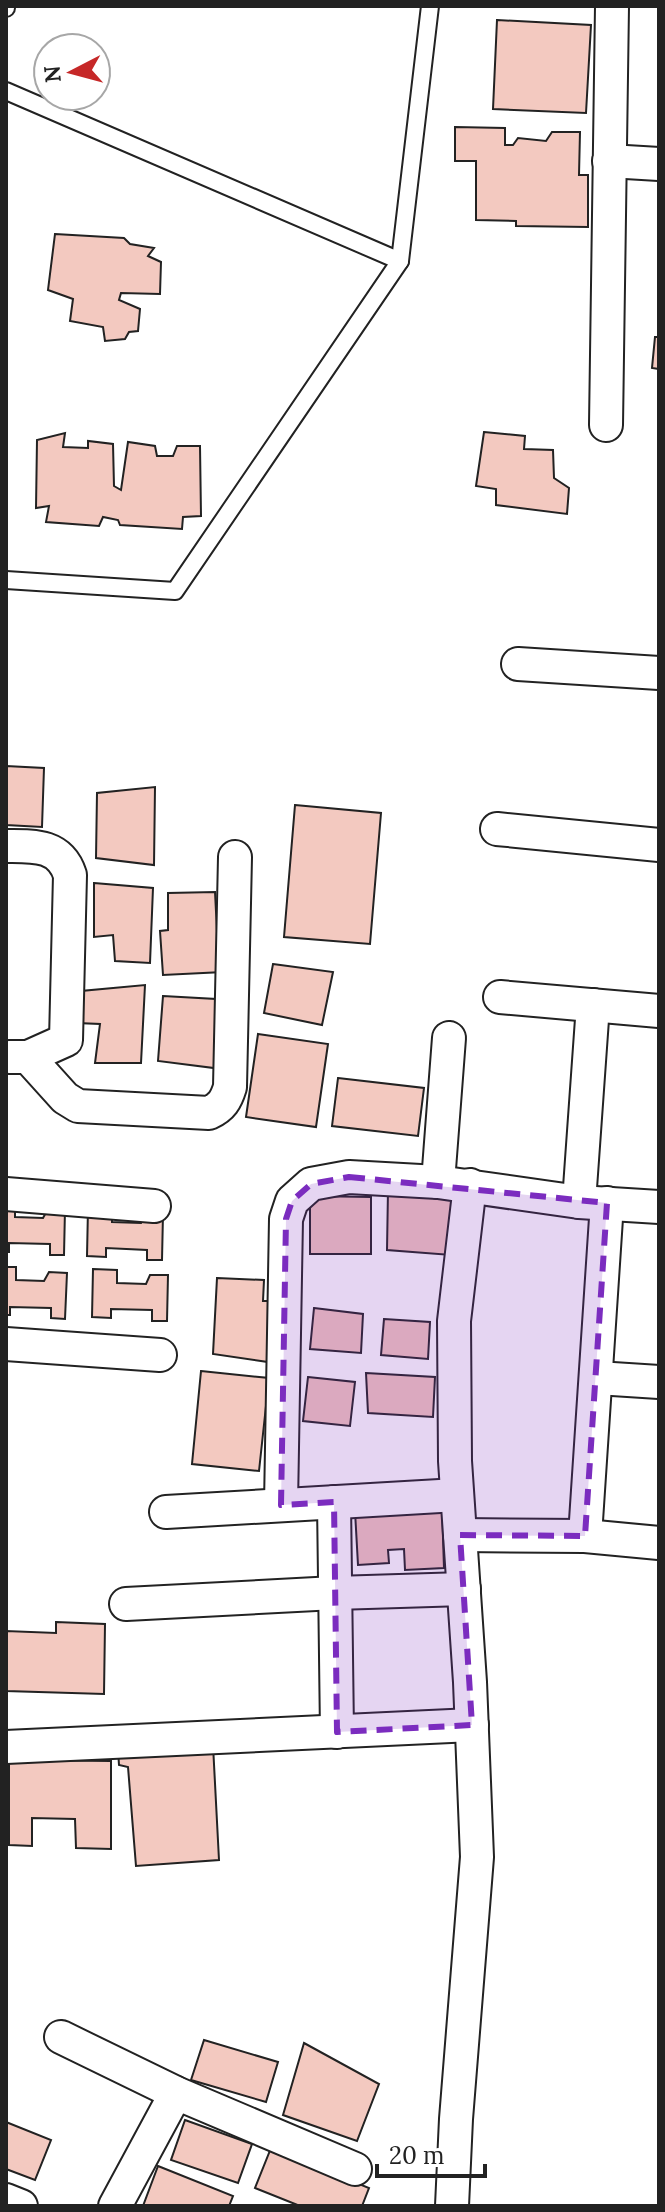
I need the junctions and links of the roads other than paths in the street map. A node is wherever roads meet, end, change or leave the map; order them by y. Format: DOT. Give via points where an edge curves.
graph roads {
  1 [pos="430,6"];
  2 [pos="612,6"];
  3 [pos="6,91"];
  4 [pos="609,161"];
  5 [pos="659,164"];
  6 [pos="400,261"];
  7 [pos="606,425"];
  8 [pos="6,580"];
  9 [pos="518,664"];
  10 [pos="659,673"];
  11 [pos="497,829"];
  12 [pos="659,845"];
  13 [pos="6,846"];
  14 [pos="235,857"];
  15 [pos="500,997"];
  16 [pos="593,1005"];
  17 [pos="659,1011"];
  18 [pos="449,1038"];
  19 [pos="17,1057"];
  20 [pos="454,1184"];
  21 [pos="6,1194"];
  22 [pos="593,1203"];
  23 [pos="154,1206"];
  24 [pos="659,1207"];
  25 [pos="6,1344"];
  26 [pos="160,1355"];
  27 [pos="597,1378"];
  28 [pos="659,1382"];
  29 [pos="457,1495"];
  30 [pos="334,1502"];
  31 [pos="281,1505"];
  32 [pos="166,1512"];
  33 [pos="460,1535"];
  34 [pos="585,1536"];
  35 [pos="659,1543"];
  36 [pos="464,1589"];
  37 [pos="335,1593"];
  38 [pos="126,1604"];
  39 [pos="472,1725"];
  40 [pos="337,1732"];
  41 [pos="6,1747"];
  42 [pos="61,2037"];
  43 [pos="176,2093"];
  44 [pos="355,2169"];
  45 [pos="6,2200"];
  46 [pos="21,2206"];
  47 [pos="115,2206"];
  48 [pos="452,2206"];
  1 -- 6 [label="lane"];
  2 -- 4 [label="street"];
  3 -- 6 [label="lane"];
  4 -- 5 [label="street"];
  4 -- 7 [label="street"];
  6 -- 8 [label="lane" via="175,591"];
  9 -- 10 [label="street"];
  11 -- 12 [label="street"];
  13 -- 19 [label="street" via="42,846 66,863 70,875 66,1040"];
  14 -- 19 [label="street" via="230,1087 218,1109 209,1113 78,1106"];
  15 -- 16 [label="street"];
  16 -- 17 [label="street"];
  16 -- 22 [label="street"];
  18 -- 20 [label="street"];
  20 -- 22 [label="street"];
  20 -- 29 [label="street"];
  20 -- 31 [label="street" via="349,1177 311,1184 292,1201 286,1219"];
  21 -- 23 [label="street"];
  22 -- 24 [label="street"];
  22 -- 27 [label="street"];
  25 -- 26 [label="street"];
  27 -- 28 [label="street"];
  27 -- 34 [label="street"];
  29 -- 30 [label="street"];
  29 -- 33 [label="street"];
  30 -- 31 [label="street"];
  30 -- 37 [label="street"];
  31 -- 32 [label="street"];
  33 -- 34 [label="street"];
  33 -- 36 [label="street"];
  34 -- 35 [label="street"];
  36 -- 37 [label="street"];
  36 -- 39 [label="street"];
  37 -- 38 [label="street"];
  37 -- 40 [label="street"];
  39 -- 40 [label="street"];
  39 -- 48 [label="street" via="477,1857"];
  40 -- 41 [label="street"];
  42 -- 43 [label="street"];
  43 -- 44 [label="street"];
  43 -- 47 [label="street"];
  45 -- 46 [label="street"];
}
